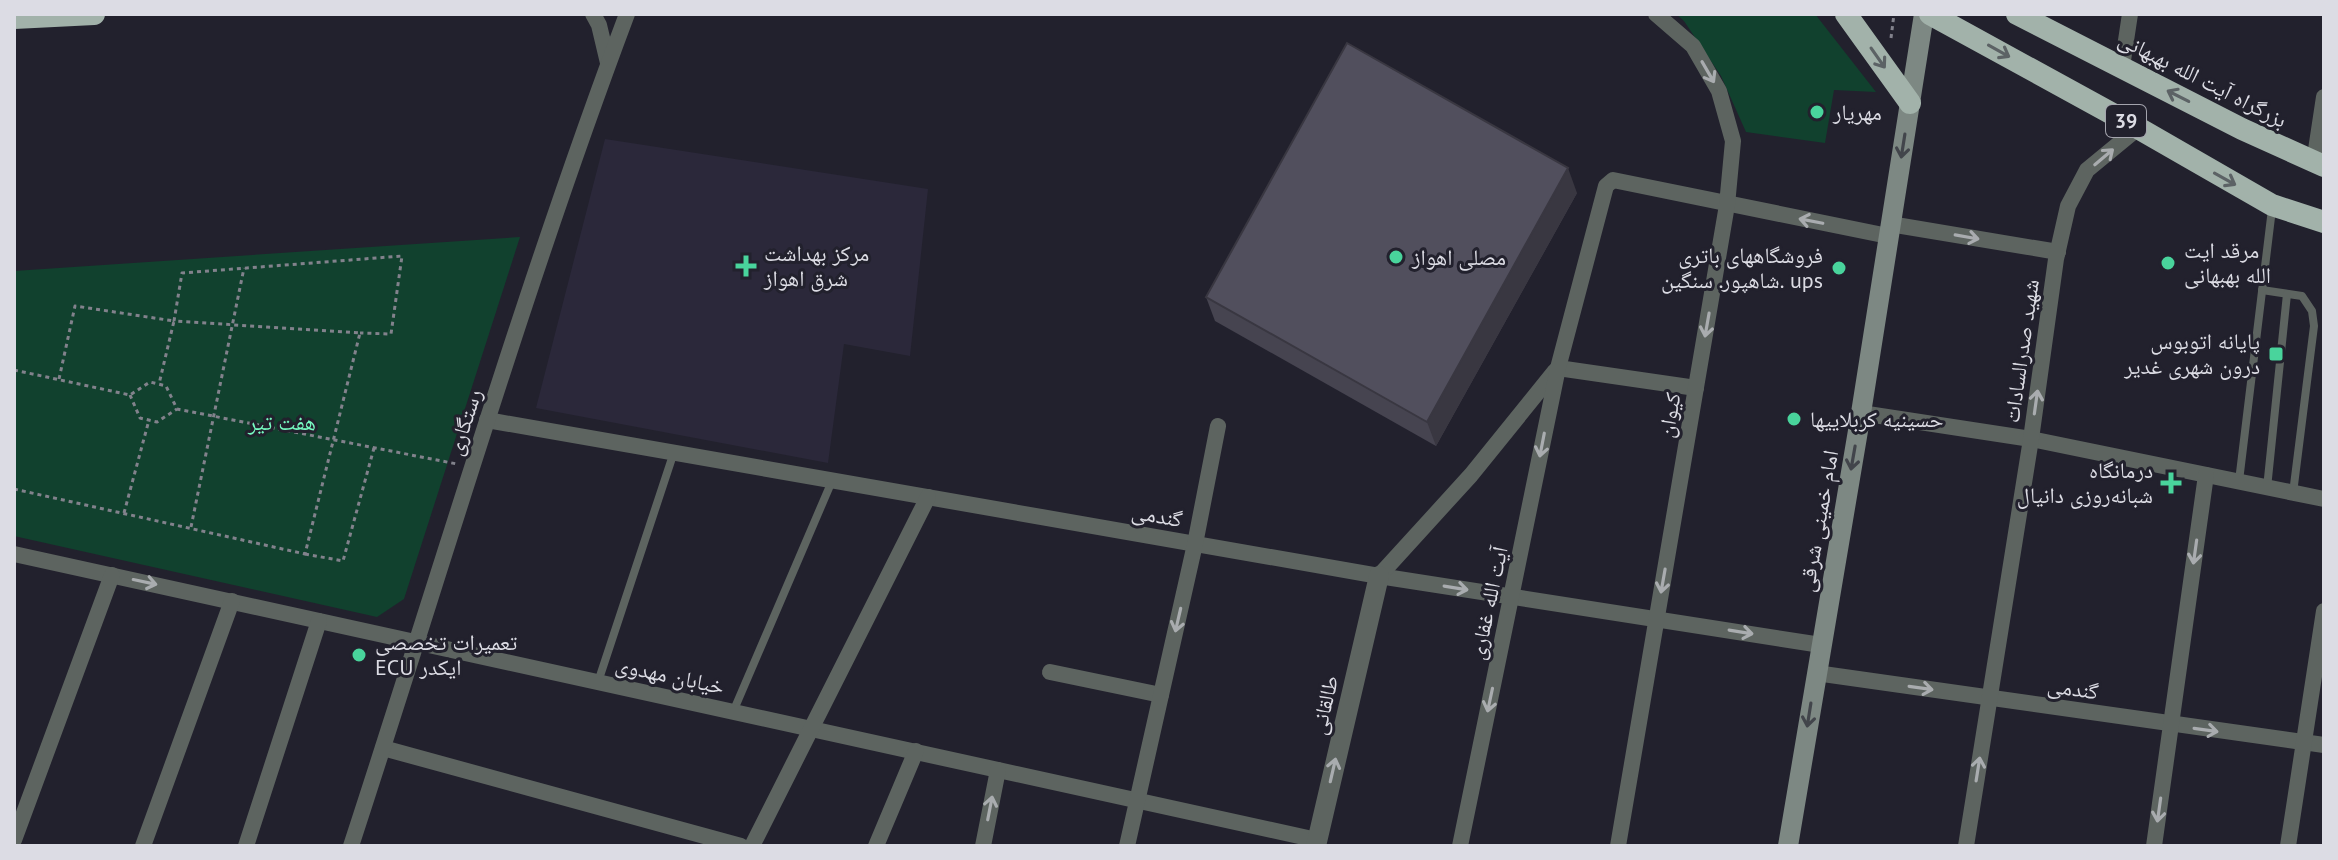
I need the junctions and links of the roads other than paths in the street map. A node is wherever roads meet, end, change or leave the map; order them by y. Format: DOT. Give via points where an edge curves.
graph roads {
  1 [pos="94,14"];
  2 [pos="593,14"];
  3 [pos="627,14"];
  4 [pos="1656,14"];
  5 [pos="1846,14"];
  6 [pos="1927,14"];
  7 [pos="2017,14"];
  8 [pos="2052,14"];
  9 [pos="2130,14"];
  10 [pos="14,18"];
  11 [pos="2095,54"];
  12 [pos="608,64"];
  13 [pos="2122,67"];
  14 [pos="2324,97"];
  15 [pos="1910,103"];
  16 [pos="2138,128"];
  17 [pos="2319,165"];
  18 [pos="1727,205"];
  19 [pos="2272,205"];
  20 [pos="2324,222"];
  21 [pos="1889,230"];
  22 [pos="2058,252"];
  23 [pos="2262,290"];
  24 [pos="2287,294"];
  25 [pos="1558,368"];
  26 [pos="1696,388"];
  27 [pos="1861,413"];
  28 [pos="487,420"];
  29 [pos="1218,426"];
  30 [pos="2031,439"];
  31 [pos="674,452"];
  32 [pos="2206,475"];
  33 [pos="832,480"];
  34 [pos="2239,482"];
  35 [pos="2267,489"];
  36 [pos="2293,494"];
  37 [pos="928,497"];
  38 [pos="2324,499"];
  39 [pos="1195,544"];
  40 [pos="14,554"];
  41 [pos="112,575"];
  42 [pos="1379,576"];
  43 [pos="1512,597"];
  44 [pos="232,601"];
  45 [pos="2324,611"];
  46 [pos="1657,619"];
  47 [pos="319,621"];
  48 [pos="418,642"];
  49 [pos="1821,645"];
  50 [pos="1050,672"];
  51 [pos="1816,673"];
  52 [pos="598,682"];
  53 [pos="1161,695"];
  54 [pos="1989,698"];
  55 [pos="733,712"];
  56 [pos="2171,725"];
  57 [pos="811,729"];
  58 [pos="2303,744"];
  59 [pos="2324,745"];
  60 [pos="383,748"];
  61 [pos="916,751"];
  62 [pos="998,770"];
  63 [pos="1137,800"];
  64 [pos="14,840"];
  65 [pos="1316,843"];
  66 [pos="143,846"];
  67 [pos="246,846"];
  68 [pos="351,846"];
  69 [pos="741,846"];
  70 [pos="752,846"];
  71 [pos="876,846"];
  72 [pos="983,846"];
  73 [pos="1127,846"];
  74 [pos="1460,846"];
  75 [pos="1618,846"];
  76 [pos="1788,846"];
  77 [pos="1966,846"];
  78 [pos="2154,846"];
  79 [pos="2288,846"];
  1 -- 10 [label="highway"];
  2 -- 12 [label="street"];
  3 -- 12 [label="street, رستگاری"];
  4 -- 18 [label="street, کیوان, one-way" via="1693,46 1719,91 1733,141"];
  5 -- 15 [label="highway, one-way"];
  6 -- 15 [label="main road, امام خمینی شرقی"];
  6 -- 16 [label="highway, 39, one-way"];
  7 -- 11 [label="highway, بزرگراه آیت الله بهبهانی / 39"];
  8 -- 11 [label="highway"];
  9 -- 13 [label="street"];
  11 -- 13 [label="highway, بزرگراه آیت الله بهبهانی / 39"];
  12 -- 28 [label="street, رستگاری"];
  17 -- 13 [label="highway, بزرگراه آیت الله بهبهانی / 39, one-way"];
  14 -- 17 [label="street"];
  15 -- 21 [label="main road, امام خمینی شرقی, one-way"];
  16 -- 19 [label="highway, 39, one-way"];
  22 -- 16 [label="street, شهید صدرالسادات, one-way" via="2068,206 2087,170"];
  21 -- 18 [label="street, one-way"];
  18 -- 25 [label="street, آیت الله غفاری" via="1609,182"];
  18 -- 26 [label="street, کیوان, one-way"];
  19 -- 20 [label="highway, 39"];
  19 -- 23 [label="lane"];
  21 -- 22 [label="street, one-way"];
  21 -- 27 [label="main road, امام خمینی شرقی"];
  30 -- 22 [label="street, شهید صدرالسادات, one-way"];
  23 -- 24 [label="lane"];
  23 -- 34 [label="lane"];
  24 -- 35 [label="lane"];
  24 -- 36 [label="lane" via="2302,296 2314,326"];
  25 -- 26 [label="street"];
  25 -- 42 [label="street"];
  25 -- 43 [label="street, آیت الله غفاری, one-way"];
  26 -- 46 [label="street, کیوان, one-way"];
  27 -- 30 [label="street"];
  27 -- 49 [label="main road, امام خمینی شرقی, one-way"];
  28 -- 31 [label="street, گندمی"];
  28 -- 48 [label="street, رستگاری"];
  29 -- 39 [label="street"];
  30 -- 32 [label="street"];
  30 -- 54 [label="street, شهید صدرالسادات"];
  31 -- 33 [label="street, گندمی"];
  31 -- 52 [label="lane"];
  32 -- 34 [label="street"];
  32 -- 56 [label="street, one-way"];
  33 -- 37 [label="street, گندمی"];
  33 -- 55 [label="lane"];
  34 -- 35 [label="street"];
  35 -- 36 [label="street"];
  36 -- 38 [label="street"];
  37 -- 39 [label="street, گندمی"];
  37 -- 57 [label="street"];
  39 -- 42 [label="street, گندمی"];
  39 -- 53 [label="street, one-way"];
  40 -- 41 [label="street, خیابان مهدوی"];
  41 -- 44 [label="street, خیابان مهدوی, one-way"];
  41 -- 64 [label="street"];
  42 -- 43 [label="street, گندمی, one-way"];
  65 -- 42 [label="street, طالقانی, one-way"];
  43 -- 46 [label="street, گندمی"];
  43 -- 74 [label="street, آیت الله غفاری, one-way"];
  44 -- 47 [label="street, خیابان مهدوی"];
  44 -- 66 [label="street"];
  45 -- 58 [label="street"];
  46 -- 49 [label="street, گندمی, one-way"];
  46 -- 75 [label="street, کیوان"];
  47 -- 48 [label="street, خیابان مهدوی"];
  47 -- 67 [label="street"];
  48 -- 52 [label="street, خیابان مهدوی"];
  48 -- 60 [label="street, رستگاری"];
  49 -- 51 [label="main road, امام خمینی شرقی"];
  50 -- 53 [label="street"];
  51 -- 54 [label="street, گندمی, one-way"];
  51 -- 76 [label="main road, امام خمینی شرقی, one-way"];
  52 -- 55 [label="street, خیابان مهدوی"];
  53 -- 63 [label="street"];
  54 -- 56 [label="street, گندمی"];
  77 -- 54 [label="street, شهید صدرالسادات, one-way"];
  55 -- 57 [label="street, خیابان مهدوی"];
  56 -- 58 [label="street, گندمی, one-way"];
  56 -- 78 [label="street, one-way"];
  57 -- 61 [label="street, خیابان مهدوی"];
  57 -- 70 [label="street"];
  58 -- 59 [label="street, گندمی"];
  58 -- 79 [label="street"];
  60 -- 68 [label="street, رستگاری"];
  60 -- 69 [label="street"];
  61 -- 62 [label="street, خیابان مهدوی"];
  61 -- 71 [label="street"];
  62 -- 63 [label="street, خیابان مهدوی"];
  72 -- 62 [label="street, one-way"];
  63 -- 65 [label="street, خیابان مهدوی"];
  63 -- 73 [label="street"];
}
